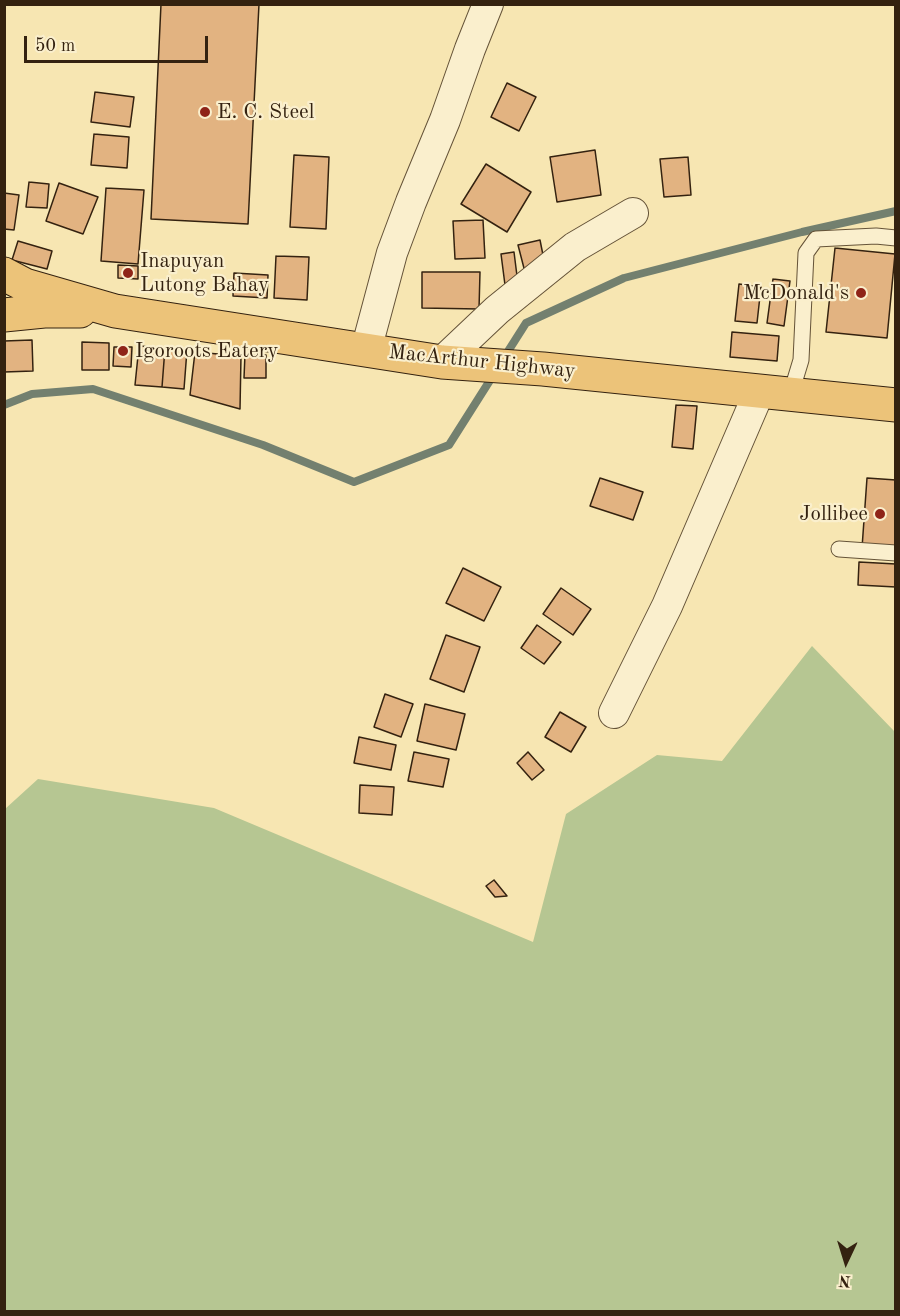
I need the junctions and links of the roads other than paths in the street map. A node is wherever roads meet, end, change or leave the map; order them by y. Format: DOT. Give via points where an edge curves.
graph roads {
  1 [pos="488,4"];
  2 [pos="633,213"];
  3 [pos="896,238"];
  4 [pos="4,274"];
  5 [pos="115,311"];
  6 [pos="4,315"];
  7 [pos="366,350"];
  8 [pos="454,363"];
  9 [pos="775,391"];
  10 [pos="896,405"];
  11 [pos="839,549"];
  12 [pos="896,554"];
  13 [pos="614,713"];
  1 -- 7 [label="street" via="392,253"];
  2 -- 8 [label="street" via="575,247 497,310"];
  3 -- 9 [label="lane" via="816,239 806,254 801,360"];
  4 -- 5 [label="highway, MacArthur Highway" via="24,285"];
  5 -- 6 [label="highway"];
  5 -- 7 [label="highway, MacArthur Highway"];
  7 -- 8 [label="highway, MacArthur Highway"];
  8 -- 9 [label="highway, MacArthur Highway"];
  9 -- 10 [label="highway, MacArthur Highway"];
  9 -- 13 [label="street"];
  11 -- 12 [label="lane"];
}
